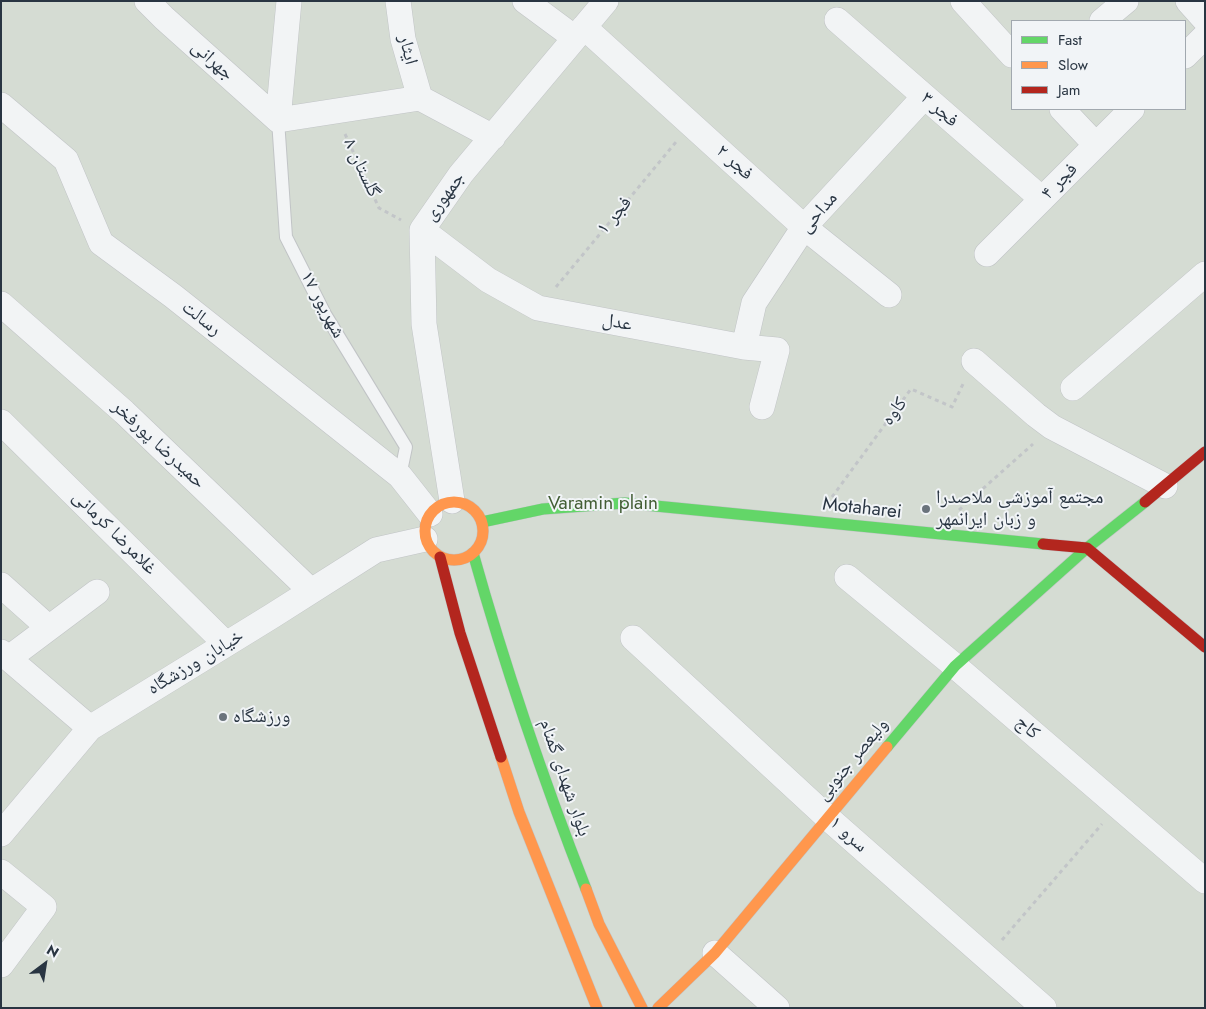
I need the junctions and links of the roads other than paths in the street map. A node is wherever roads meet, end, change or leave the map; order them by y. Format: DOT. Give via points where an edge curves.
graph roads {
  1 [pos="147,1"];
  2 [pos="289,1"];
  3 [pos="398,1"];
  4 [pos="525,1"];
  5 [pos="606,1"];
  6 [pos="963,1"];
  7 [pos="1126,1"];
  8 [pos="1188,1"];
  9 [pos="837,20"];
  10 [pos="1103,20"];
  11 [pos="1205,20"];
  12 [pos="580,32"];
  13 [pos="1205,36"];
  14 [pos="1011,54"];
  15 [pos="1186,55"];
  16 [pos="924,97"];
  17 [pos="420,98"];
  18 [pos="1,105"];
  19 [pos="1063,110"];
  20 [pos="1131,110"];
  21 [pos="278,120"];
  22 [pos="492,137"];
  23 [pos="1096,145"];
  24 [pos="1042,199"];
  25 [pos="804,227"];
  26 [pos="422,230"];
  27 [pos="987,254"];
  28 [pos="1205,274"];
  29 [pos="889,295"];
  30 [pos="1,304"];
  31 [pos="744,347"];
  32 [pos="974,361"];
  33 [pos="1073,388"];
  34 [pos="762,407"];
  35 [pos="1,422"];
  36 [pos="1205,452"];
  37 [pos="400,476"];
  38 [pos="1165,486"];
  39 [pos="452,501"];
  40 [pos="430,514"];
  41 [pos="482,522"];
  42 [pos="432,548"];
  43 [pos="1087,548"];
  44 [pos="473,553"];
  45 [pos="847,577"];
  46 [pos="1,585"];
  47 [pos="312,591"];
  48 [pos="97,592"];
  49 [pos="49,628"];
  50 [pos="633,638"];
  51 [pos="226,644"];
  52 [pos="1205,647"];
  53 [pos="5,655"];
  54 [pos="955,666"];
  55 [pos="90,728"];
  56 [pos="828,818"];
  57 [pos="1,834"];
  58 [pos="1,872"];
  59 [pos="1205,881"];
  60 [pos="715,953"];
  61 [pos="1,965"];
  62 [pos="597,1008"];
  63 [pos="642,1008"];
  64 [pos="658,1008"];
  65 [pos="777,1008"];
  66 [pos="1044,1008"];
  1 -- 21 [label="street, جهرانی"];
  2 -- 21 [label="street"];
  3 -- 17 [label="street, ایثار" via="403,39"];
  4 -- 12 [label="street, فجر ۲"];
  5 -- 12 [label="street, جمهوری"];
  6 -- 14 [label="street"];
  7 -- 10 [label="street"];
  8 -- 11 [label="street"];
  9 -- 16 [label="street, فجر ۳"];
  12 -- 22 [label="street, جمهوری"];
  12 -- 25 [label="street, فجر ۲" via="691,124"];
  13 -- 15 [label="street"];
  16 -- 24 [label="street, فجر ۳"];
  16 -- 25 [label="street, مداحی"];
  17 -- 21 [label="street"];
  17 -- 22 [label="street"];
  18 -- 37 [label="street, رسالت" via="66,160 101,243"];
  19 -- 23 [label="street"];
  20 -- 23 [label="street, فجر ۴"];
  21 -- 37 [label="lane, ۱۷ شهریور" via="286,237 325,314 406,448"];
  22 -- 26 [label="street, جمهوری" via="461,174"];
  23 -- 24 [label="street, فجر ۴"];
  24 -- 27 [label="street, فجر ۴"];
  25 -- 29 [label="street, فجر ۲"];
  25 -- 31 [label="street, مداحی" via="754,304"];
  26 -- 31 [label="street, عدل" via="488,280 538,308"];
  26 -- 39 [label="street, جمهوری" via="424,324"];
  28 -- 33 [label="street"];
  30 -- 47 [label="street, حمیدرضا پورفخر" via="124,412"];
  31 -- 34 [label="street, عدل" via="777,350"];
  32 -- 38 [label="street" via="1036,416"];
  35 -- 51 [label="street, غلامرضا کرمانی"];
  36 -- 38 [label="street"];
  37 -- 40 [label="street, رسالت"];
  38 -- 43 [label="street"];
  39 -- 40 [label="street" via="439,505"];
  39 -- 41 [label="street" via="464,503"];
  40 -- 42 [label="street" via="425,526"];
  41 -- 43 [label="street, Motaharei" via="543,509 626,503"];
  41 -- 44 [label="street" via="480,544"];
  42 -- 44 [label="street" via="451,560 463,559"];
  42 -- 47 [label="street, خیابان ورزشگاه" via="376,550"];
  42 -- 62 [label="street" via="519,812"];
  43 -- 52 [label="street"];
  43 -- 54 [label="street, ولیعصر جنوبی"];
  44 -- 63 [label="street, بلوار شهدای گمنام" via="491,618 553,804 599,924"];
  45 -- 54 [label="street, کاج"];
  46 -- 49 [label="street"];
  47 -- 51 [label="street, خیابان ورزشگاه"];
  48 -- 49 [label="street"];
  49 -- 53 [label="street"];
  50 -- 56 [label="street, سرو ۱"];
  51 -- 55 [label="street, خیابان ورزشگاه"];
  53 -- 55 [label="street"];
  54 -- 56 [label="street, ولیعصر جنوبی"];
  54 -- 59 [label="street, کاج"];
  55 -- 57 [label="street, خیابان ورزشگاه"];
  56 -- 60 [label="street, ولیعصر جنوبی"];
  56 -- 66 [label="street, سرو ۱"];
  58 -- 61 [label="street" via="44,907"];
  60 -- 64 [label="street, ولیعصر جنوبی"];
  60 -- 65 [label="street"];
}
